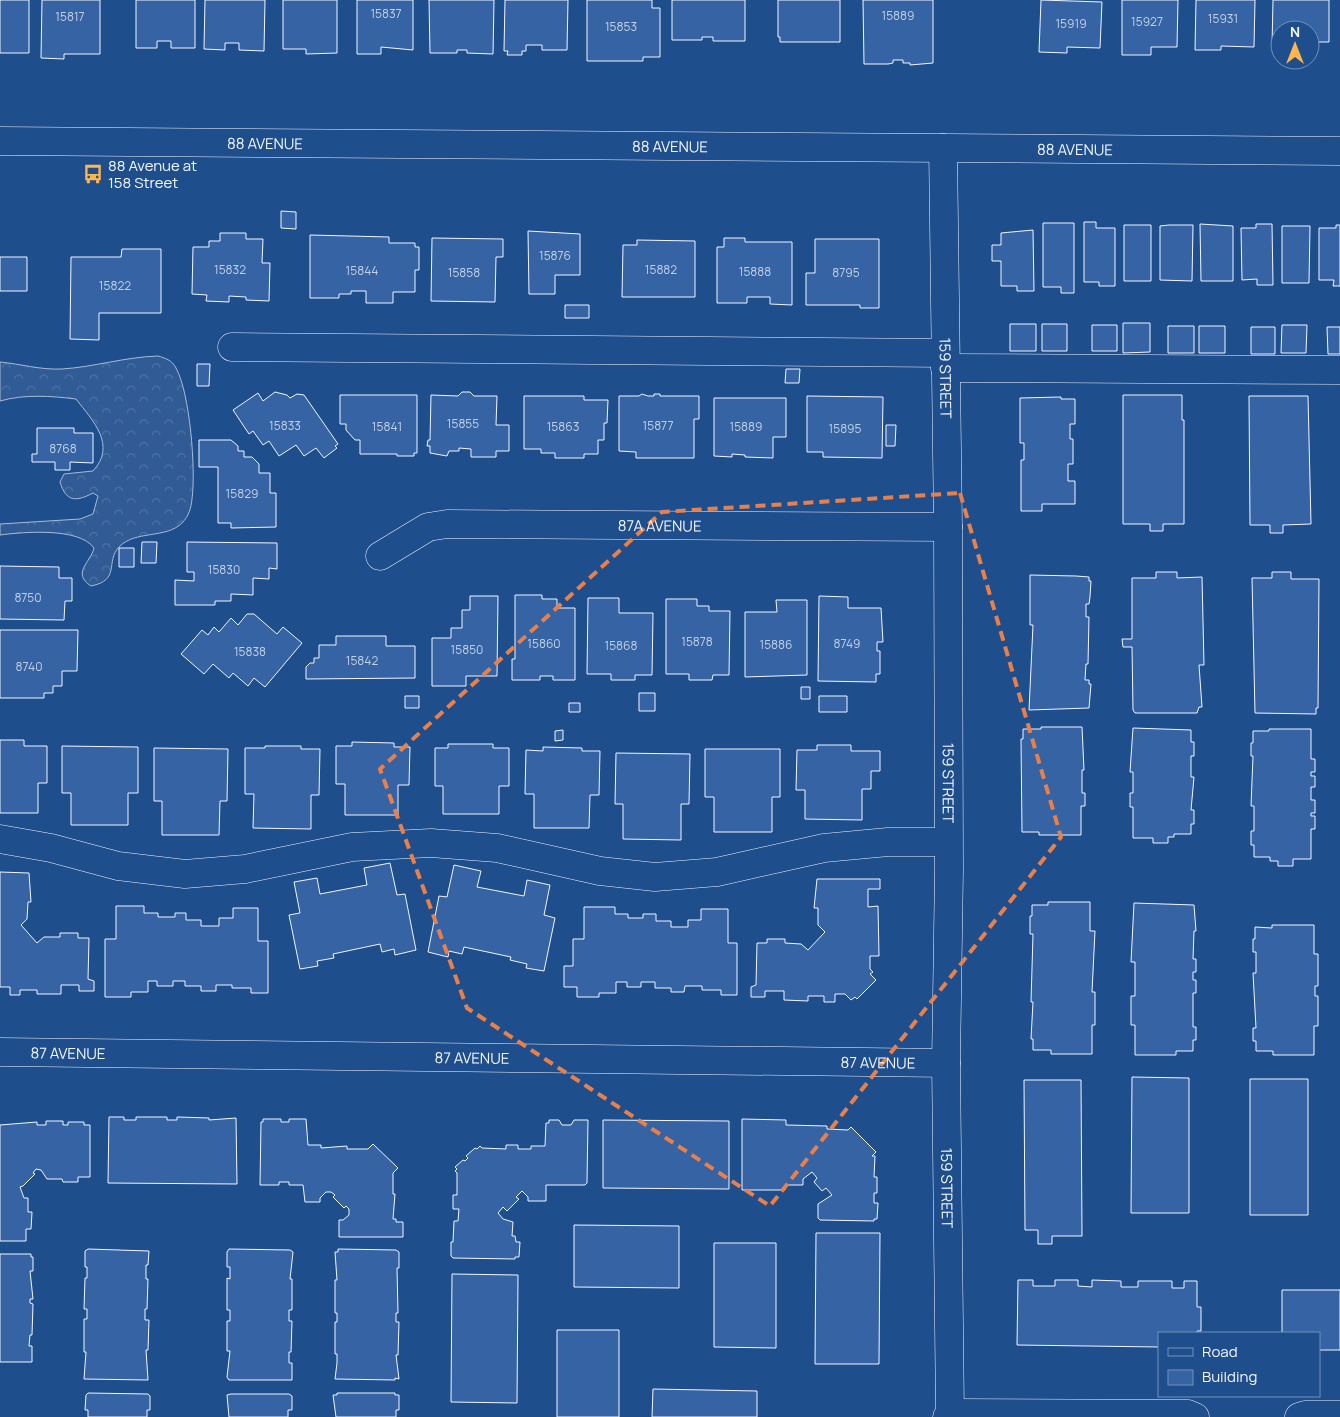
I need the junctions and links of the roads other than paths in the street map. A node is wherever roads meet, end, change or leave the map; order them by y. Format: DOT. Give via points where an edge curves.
graph roads {
  1 [pos="0,141"];
  2 [pos="943,148"];
  3 [pos="1340,151"];
  4 [pos="232,347"];
  5 [pos="945,360"];
  6 [pos="1340,370"];
  7 [pos="948,527"];
  8 [pos="380,556"];
  9 [pos="0,839"];
  10 [pos="948,842"];
  11 [pos="0,1052"];
  12 [pos="946,1062"];
  13 [pos="949,1415"];
  14 [pos="1340,1415"];
  15 [pos="1195,1417"];
  16 [pos="1299,1417"];
  1 -- 2 [label="street, 88 AVENUE"];
  2 -- 3 [label="street, 88 AVENUE"];
  2 -- 5 [label="street, 159 STREET"];
  4 -- 5 [label="street"];
  5 -- 6 [label="street"];
  5 -- 7 [label="street, 159 STREET"];
  7 -- 8 [label="street, 87A AVENUE" via="447,524 428,527"];
  7 -- 10 [label="street, 159 STREET"];
  9 -- 10 [label="street" via="125,867 185,874 245,869 352,847 431,843 496,848 600,871 655,877 717,872 824,848 888,842"];
  10 -- 12 [label="street, 159 STREET"];
  11 -- 12 [label="street, 87 AVENUE"];
  12 -- 13 [label="street, 159 STREET"];
  13 -- 15 [label="street" via="1188,1414"];
  14 -- 16 [label="street"];
}
